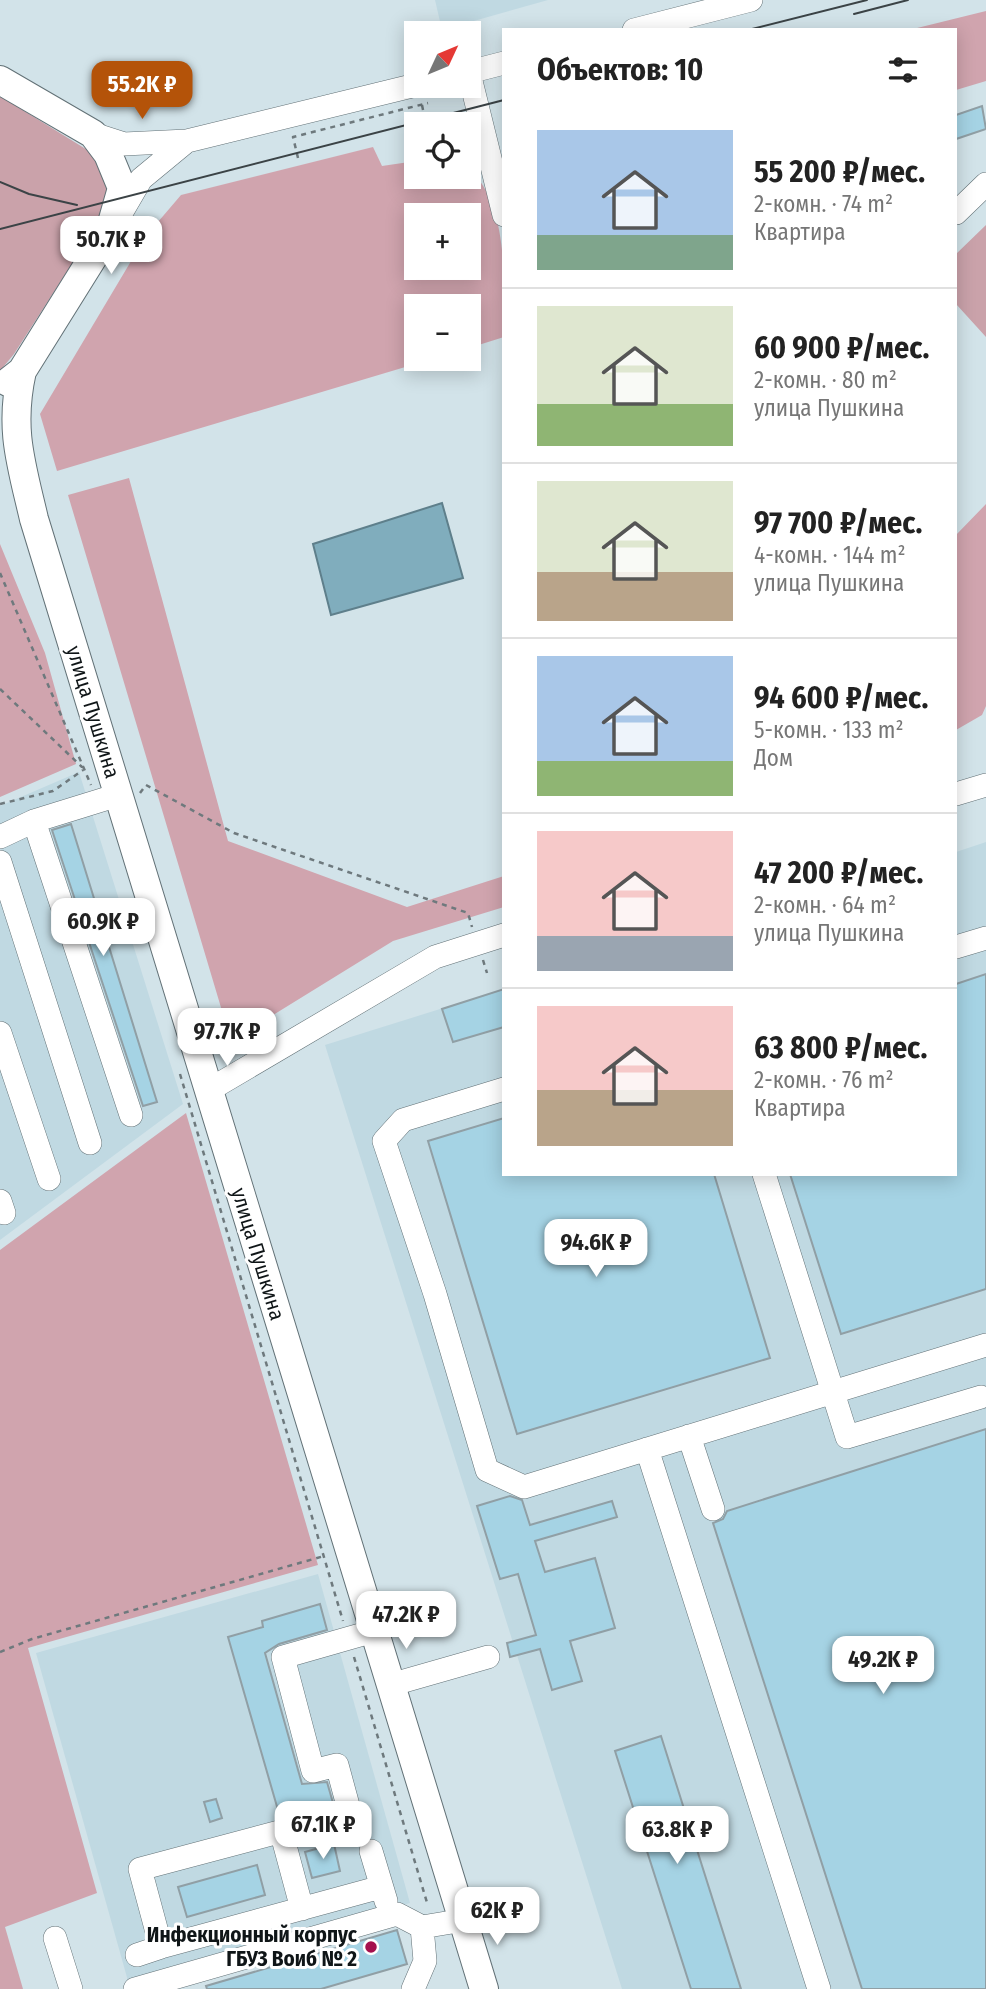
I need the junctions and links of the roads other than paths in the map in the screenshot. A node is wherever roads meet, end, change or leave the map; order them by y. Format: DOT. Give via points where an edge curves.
graph roads {
  1 [pos="751,0"];
  2 [pos="642,28"];
  3 [pos="502,64"];
  4 [pos="481,69"];
  5 [pos="0,80"];
  6 [pos="422,98"];
  7 [pos="475,98"];
  8 [pos="93,134"];
  9 [pos="187,141"];
  10 [pos="986,184"];
  11 [pos="502,207"];
  12 [pos="957,212"];
  13 [pos="110,230"];
  14 [pos="11,379"];
  15 [pos="0,471"];
  16 [pos="34,519"];
  17 [pos="986,785"];
  18 [pos="957,794"];
  19 [pos="112,800"];
  20 [pos="34,821"];
  21 [pos="0,837"];
  22 [pos="0,862"];
  23 [pos="502,936"];
  24 [pos="986,938"];
  25 [pos="957,947"];
  26 [pos="0,1033"];
  27 [pos="208,1090"];
  28 [pos="502,1090"];
  29 [pos="131,1115"];
  30 [pos="90,1143"];
  31 [pos="765,1176"];
  32 [pos="48,1179"];
  33 [pos="986,1345"];
  34 [pos="832,1392"];
  35 [pos="981,1397"];
  36 [pos="689,1436"];
  37 [pos="647,1449"];
  38 [pos="713,1509"];
  39 [pos="361,1634"];
  40 [pos="488,1657"];
  41 [pos="390,1685"];
  42 [pos="281,1831"];
  43 [pos="371,1851"];
  44 [pos="302,1909"];
  45 [pos="464,1920"];
  46 [pos="428,1926"];
  47 [pos="55,1938"];
  48 [pos="161,1947"];
  49 [pos="137,1955"];
  50 [pos="71,1989"];
  51 [pos="135,1989"];
  52 [pos="413,1989"];
  53 [pos="484,1989"];
  54 [pos="820,1989"];
  1 -- 2 [label="street"];
  3 -- 4 [label="street"];
  5 -- 8 [label="main road, улица Пушкина"];
  6 -- 9 [label="street"];
  7 -- 11 [label="street"];
  8 -- 9 [label="street" via="124,144"];
  8 -- 13 [label="main road, улица Пушкина" via="108,154 122,188"];
  9 -- 13 [label="street" via="141,179"];
  10 -- 12 [label="street"];
  13 -- 14 [label="main road, улица Пушкина"];
  14 -- 16 [label="main road, улица Пушкина" via="14,430"];
  15 -- 16 [label="main road, улица Пушкина"];
  16 -- 19 [label="main road, улица Пушкина"];
  17 -- 18 [label="street"];
  19 -- 20 [label="street"];
  19 -- 27 [label="main road, улица Пушкина"];
  20 -- 21 [label="street"];
  20 -- 29 [label="street"];
  22 -- 30 [label="street"];
  23 -- 27 [label="street" via="435,957"];
  24 -- 25 [label="street"];
  26 -- 32 [label="street"];
  27 -- 39 [label="main road, улица Пушкина"];
  28 -- 37 [label="street" via="403,1120 384,1141 487,1471 524,1487"];
  31 -- 34 [label="street"];
  33 -- 34 [label="street"];
  34 -- 35 [label="street" via="847,1437"];
  34 -- 36 [label="street"];
  36 -- 37 [label="street"];
  36 -- 38 [label="street"];
  37 -- 54 [label="street"];
  39 -- 41 [label="main road, улица Пушкина"];
  39 -- 42 [label="street" via="283,1657 313,1771 337,1765 350,1813"];
  40 -- 41 [label="street"];
  41 -- 45 [label="main road, улица Пушкина"];
  42 -- 44 [label="street"];
  42 -- 48 [label="street" via="140,1869"];
  43 -- 44 [label="street" via="384,1894"];
  44 -- 48 [label="street"];
  45 -- 46 [label="street"];
  45 -- 53 [label="main road, улица Пушкина"];
  46 -- 51 [label="street" via="397,1914"];
  46 -- 52 [label="street" via="425,1961"];
  47 -- 50 [label="street"];
  48 -- 49 [label="street"];
}
